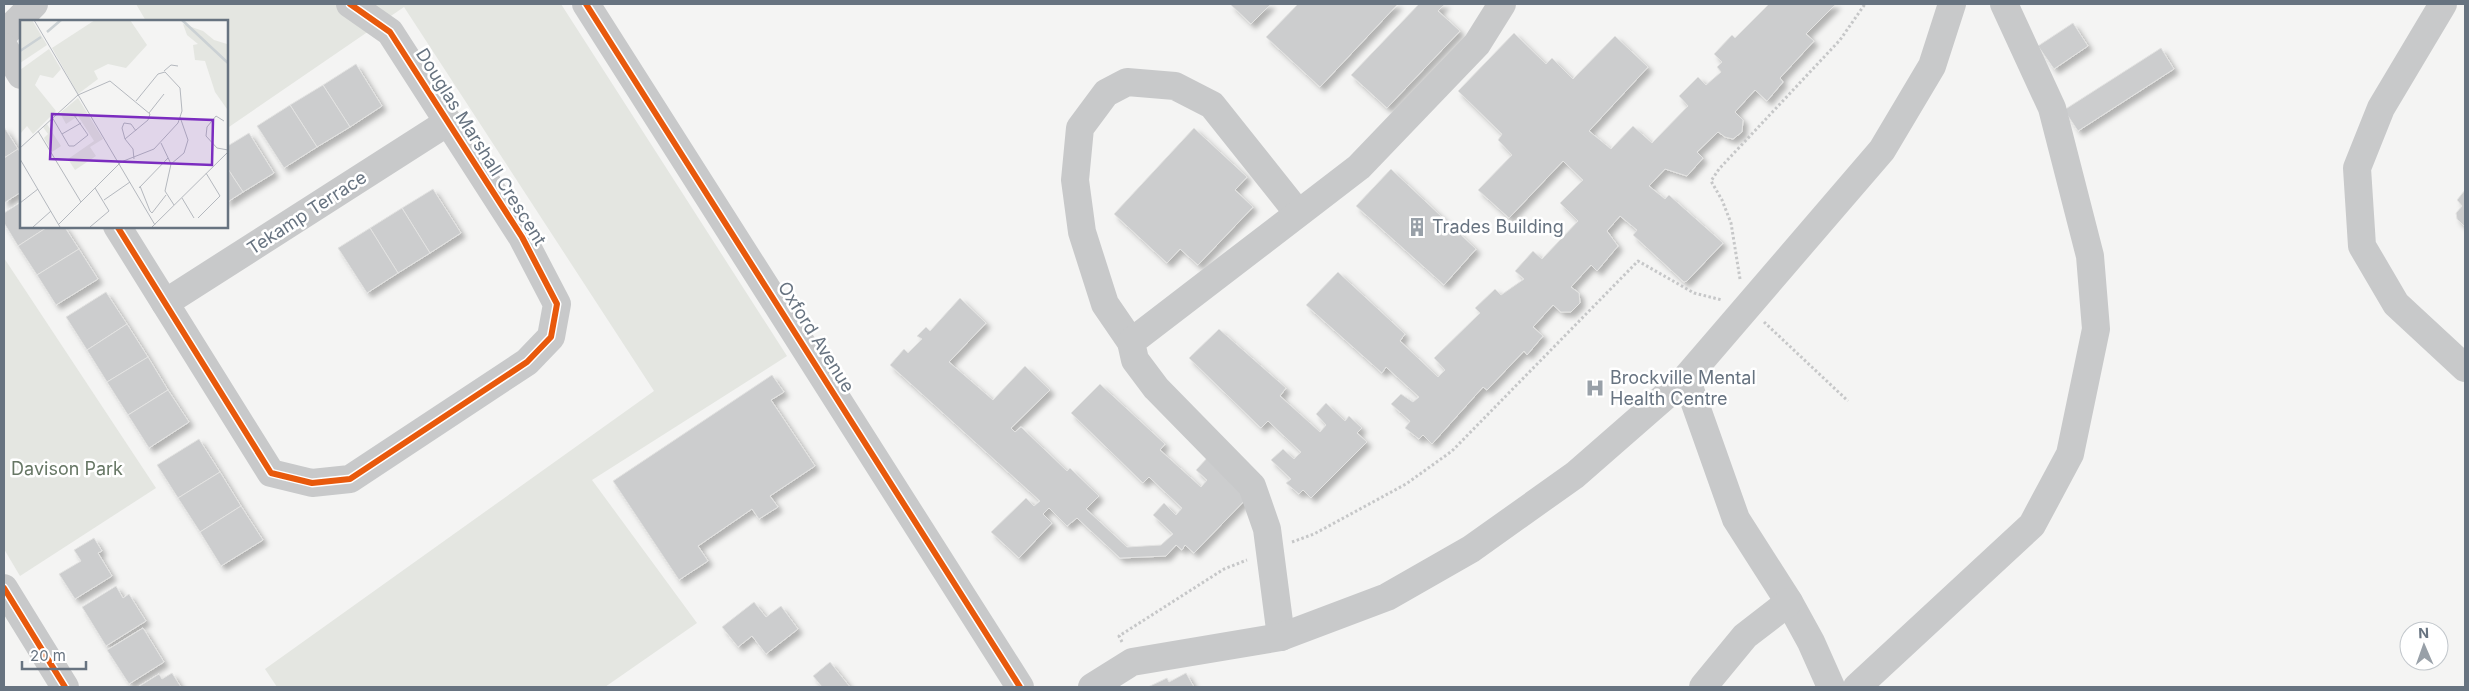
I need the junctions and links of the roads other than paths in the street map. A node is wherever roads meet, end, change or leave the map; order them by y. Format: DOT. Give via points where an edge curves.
graph roads {
  1 [pos="34,4"];
  2 [pos="350,4"];
  3 [pos="586,4"];
  4 [pos="1502,4"];
  5 [pos="1952,4"];
  6 [pos="2004,4"];
  7 [pos="2443,4"];
  8 [pos="4,34"];
  9 [pos="4,47"];
  10 [pos="20,73"];
  11 [pos="448,122"];
  12 [pos="1298,213"];
  13 [pos="118,228"];
  14 [pos="165,303"];
  15 [pos="1131,342"];
  16 [pos="2465,368"];
  17 [pos="1686,378"];
  18 [pos="4,588"];
  19 [pos="1789,602"];
  20 [pos="1281,637"];
  21 [pos="65,687"];
  22 [pos="1020,687"];
  23 [pos="1092,687"];
  24 [pos="1703,687"];
  25 [pos="1832,687"];
  26 [pos="1858,687"];
  1 -- 8 [label="street"];
  2 -- 11 [label="street, Douglas Marshall Crescent" via="390,32"];
  3 -- 22 [label="street, Oxford Avenue"];
  4 -- 12 [label="street" via="1477,44 1359,167"];
  5 -- 17 [label="street" via="1932,66 1882,150"];
  6 -- 26 [label="street" via="2052,108 2090,256 2096,329 2070,454 2032,525"];
  7 -- 16 [label="street" via="2381,108 2356,168 2362,246 2396,304"];
  9 -- 10 [label="street"];
  11 -- 14 [label="street, Tekamp Terrace"];
  11 -- 14 [label="street, Douglas Marshall Crescent" via="522,236 557,304 550,337 527,362 350,478 312,483 271,473"];
  12 -- 15 [label="street"];
  12 -- 15 [label="street" via="1212,105 1175,86 1128,82 1106,93 1080,128 1075,180 1082,232 1106,304"];
  13 -- 14 [label="street, Douglas Marshall Crescent"];
  15 -- 20 [label="street" via="1135,360 1156,388 1252,486 1266,529"];
  17 -- 19 [label="street" via="1736,519"];
  17 -- 20 [label="street" via="1575,475 1471,549 1387,598"];
  18 -- 21 [label="street"];
  19 -- 24 [label="street" via="1745,636"];
  19 -- 25 [label="street"];
  20 -- 23 [label="street" via="1132,662"];
}
